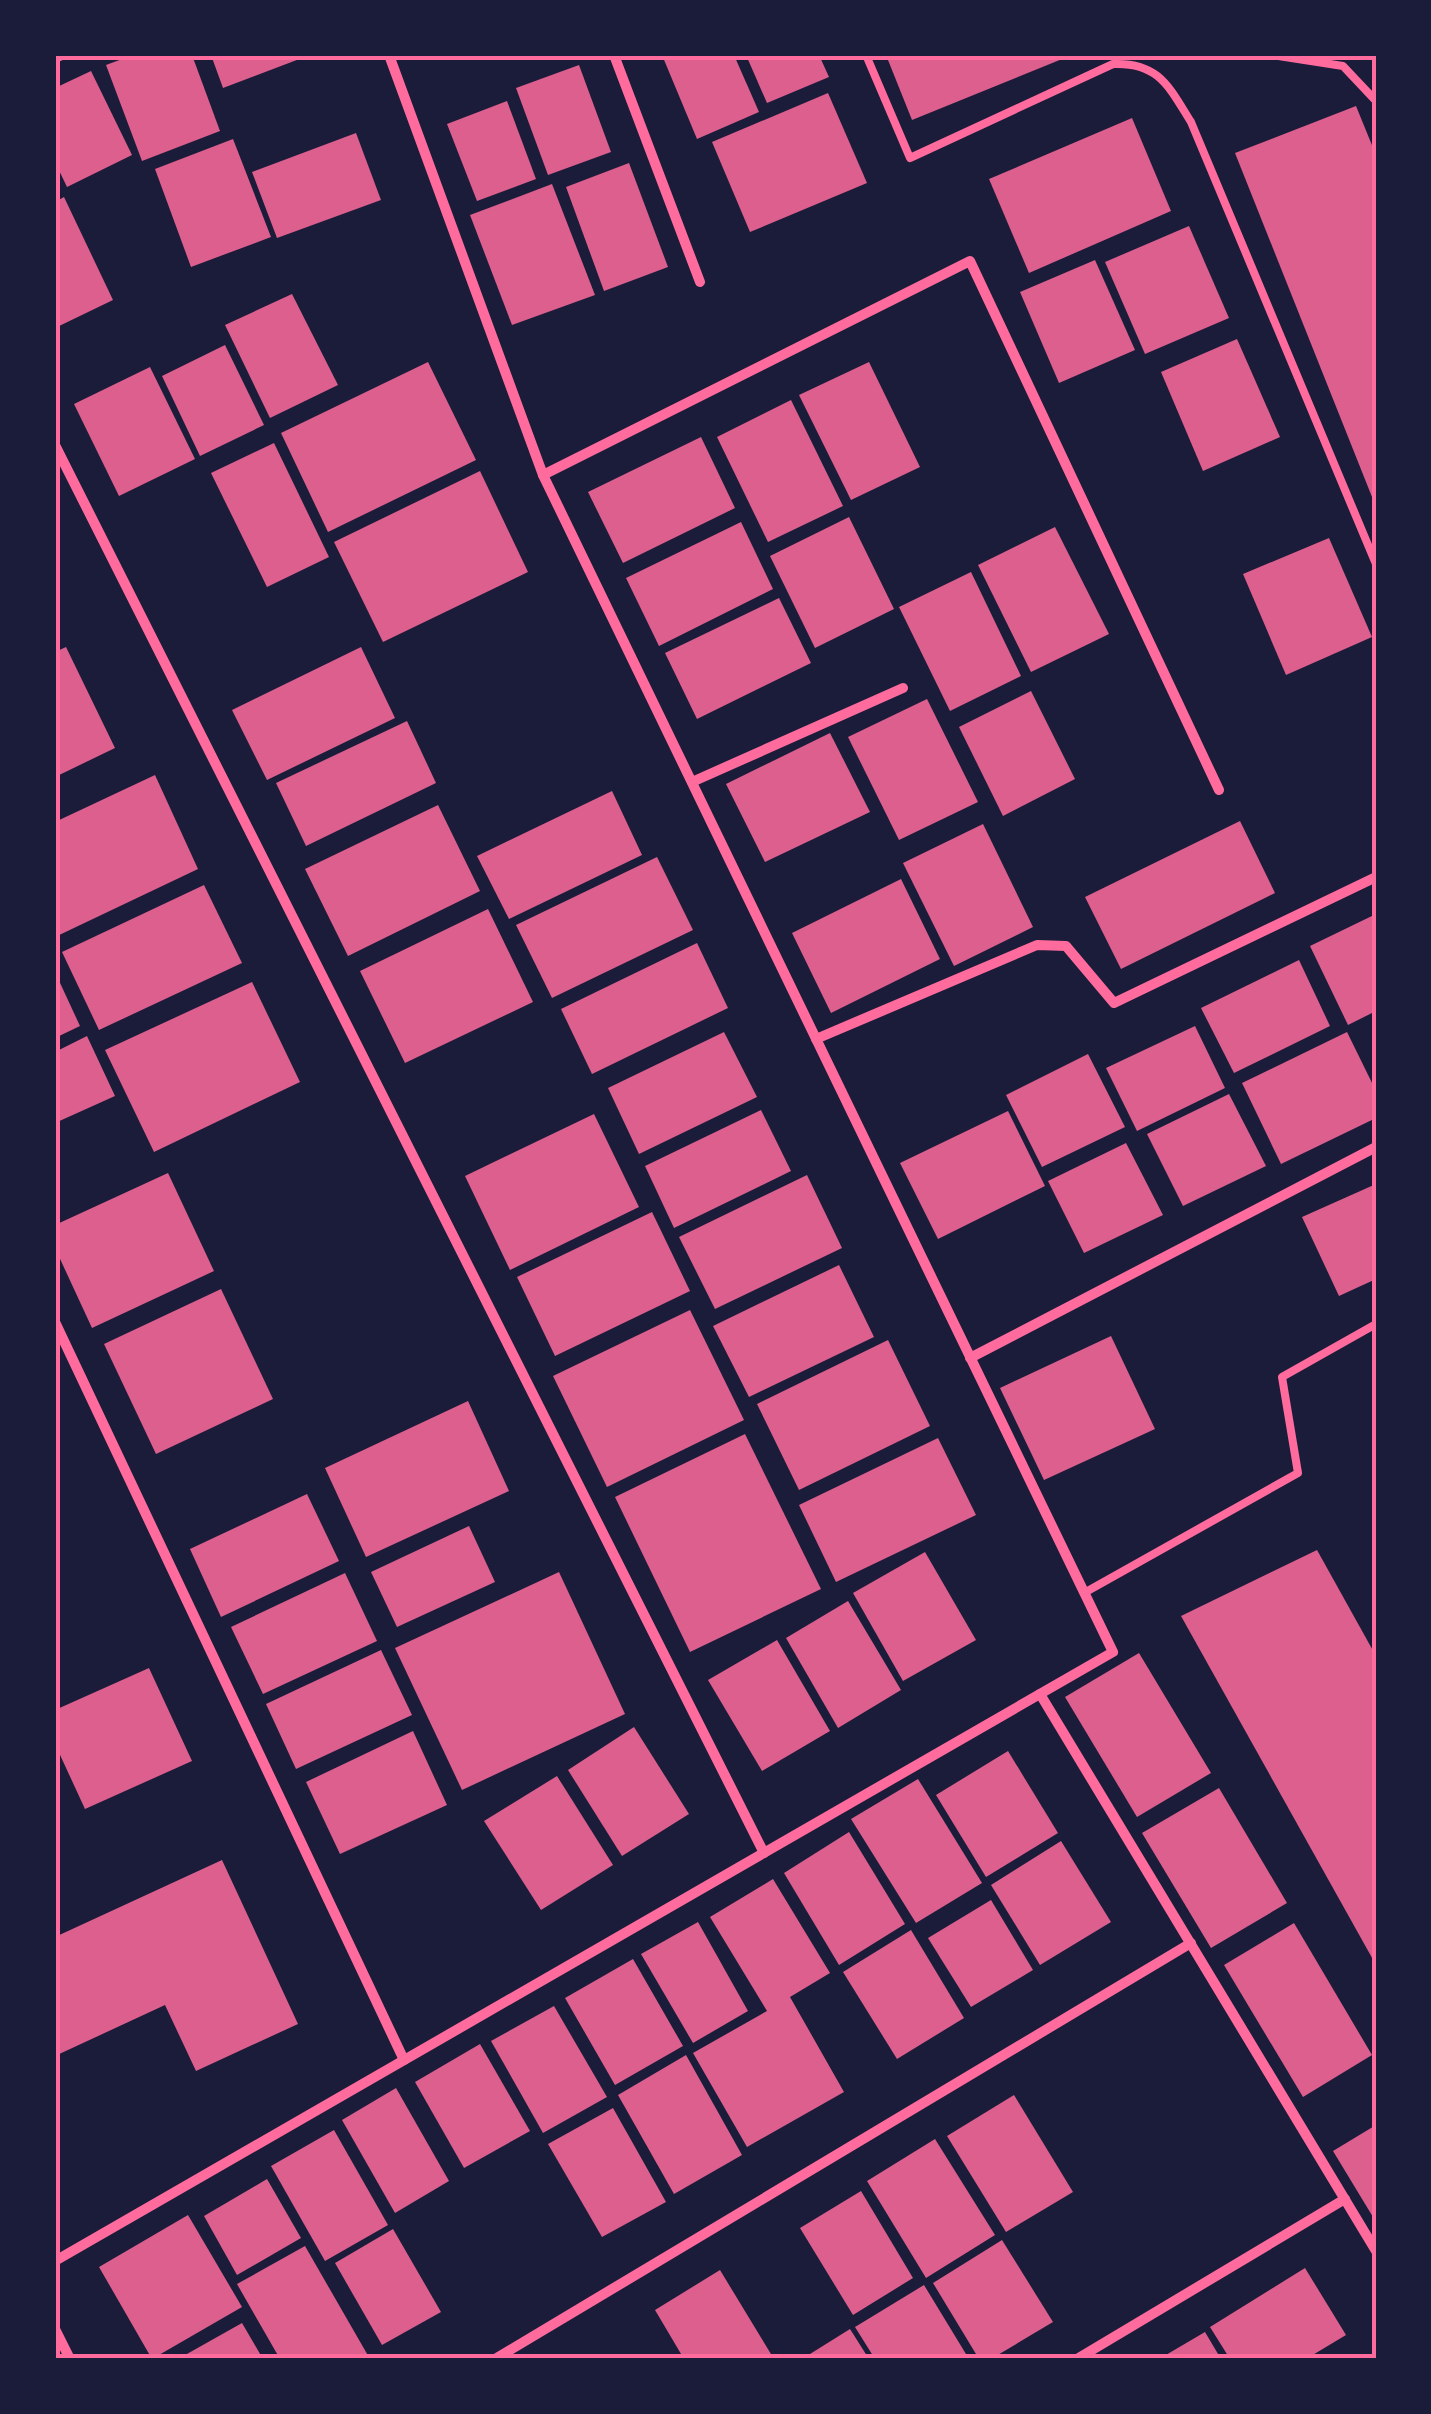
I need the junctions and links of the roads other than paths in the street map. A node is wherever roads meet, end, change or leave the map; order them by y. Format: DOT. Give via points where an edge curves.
graph roads {
  1 [pos="389,55"];
  2 [pos="614,55"];
  3 [pos="866,55"];
  4 [pos="1272,55"];
  5 [pos="1376,101"];
  6 [pos="700,282"];
  7 [pos="55,445"];
  8 [pos="543,475"];
  9 [pos="1376,564"];
  10 [pos="903,688"];
  11 [pos="692,782"];
  12 [pos="1218,790"];
  13 [pos="1376,877"];
  14 [pos="816,1039"];
  15 [pos="1376,1147"];
  16 [pos="55,1322"];
  17 [pos="1376,1324"];
  18 [pos="970,1358"];
  19 [pos="1084,1592"];
  20 [pos="1040,1694"];
  21 [pos="764,1854"];
  22 [pos="1190,1943"];
  23 [pos="404,2060"];
  24 [pos="1345,2199"];
  25 [pos="1376,2251"];
  26 [pos="55,2261"];
  27 [pos="55,2329"];
  28 [pos="70,2359"];
  29 [pos="495,2359"];
  30 [pos="1077,2359"];
  1 -- 8 [label="street"];
  2 -- 6 [label="street"];
  3 -- 9 [label="lane" via="910,158 1112,64 1136,63 1164,79 1191,122"];
  4 -- 5 [label="lane" via="1343,66"];
  7 -- 21 [label="street"];
  8 -- 11 [label="street"];
  8 -- 12 [label="street" via="970,261"];
  10 -- 11 [label="street"];
  11 -- 14 [label="street"];
  13 -- 14 [label="street" via="1114,1003 1066,946 1037,945"];
  14 -- 18 [label="street"];
  15 -- 18 [label="street"];
  16 -- 23 [label="street"];
  17 -- 19 [label="lane" via="1282,1377 1298,1472"];
  18 -- 19 [label="street"];
  19 -- 20 [label="street" via="1113,1652"];
  20 -- 21 [label="street"];
  20 -- 22 [label="street"];
  21 -- 23 [label="street"];
  22 -- 24 [label="street"];
  22 -- 29 [label="street"];
  23 -- 26 [label="street"];
  24 -- 25 [label="street"];
  24 -- 30 [label="street"];
  27 -- 28 [label="street"];
}
